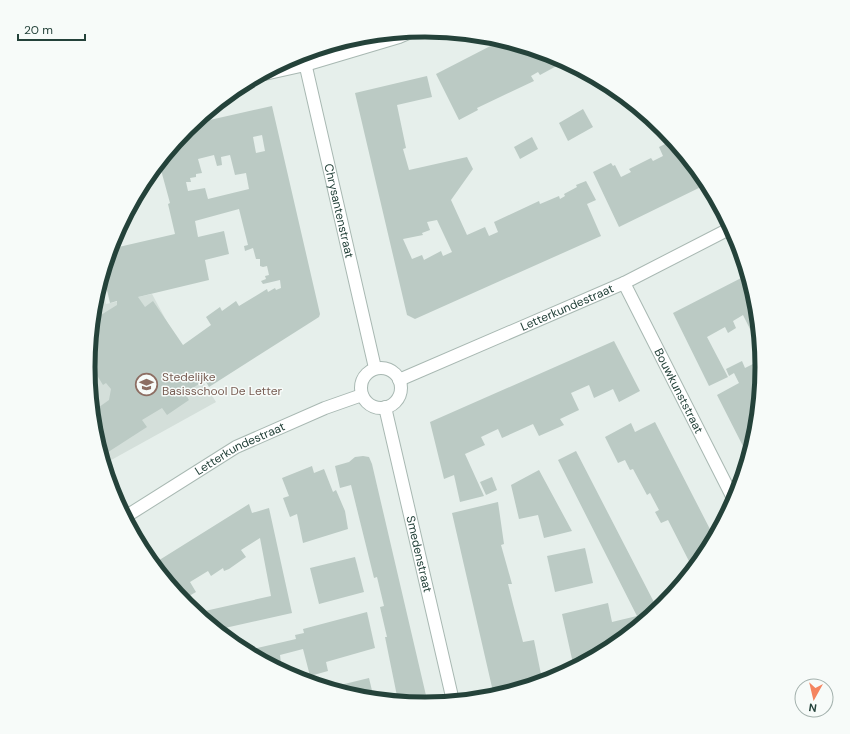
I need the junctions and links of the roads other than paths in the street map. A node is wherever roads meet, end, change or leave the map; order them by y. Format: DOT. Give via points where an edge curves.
graph roads {
  1 [pos="389,39"];
  2 [pos="315,57"];
  3 [pos="304,60"];
  4 [pos="725,231"];
  5 [pos="624,283"];
  6 [pos="375,368"];
  7 [pos="399,380"];
  8 [pos="362,395"];
  9 [pos="385,408"];
  10 [pos="730,492"];
  11 [pos="130,514"];
  12 [pos="452,696"];
  1 -- 2 [label="street"];
  3 -- 6 [label="street, Chrysantenstraat"];
  4 -- 5 [label="street, Letterkundestraat"];
  5 -- 7 [label="street, Letterkundestraat"];
  5 -- 10 [label="street, Bouwkunststraat"];
  6 -- 7 [label="street" via="391,370"];
  6 -- 8 [label="street" via="365,375 362,381"];
  7 -- 9 [label="street" via="401,389 398,397 393,404"];
  8 -- 9 [label="street" via="371,406"];
  8 -- 11 [label="street, Letterkundestraat" via="325,408 236,447"];
  9 -- 12 [label="street, Smedenstraat"];
}
